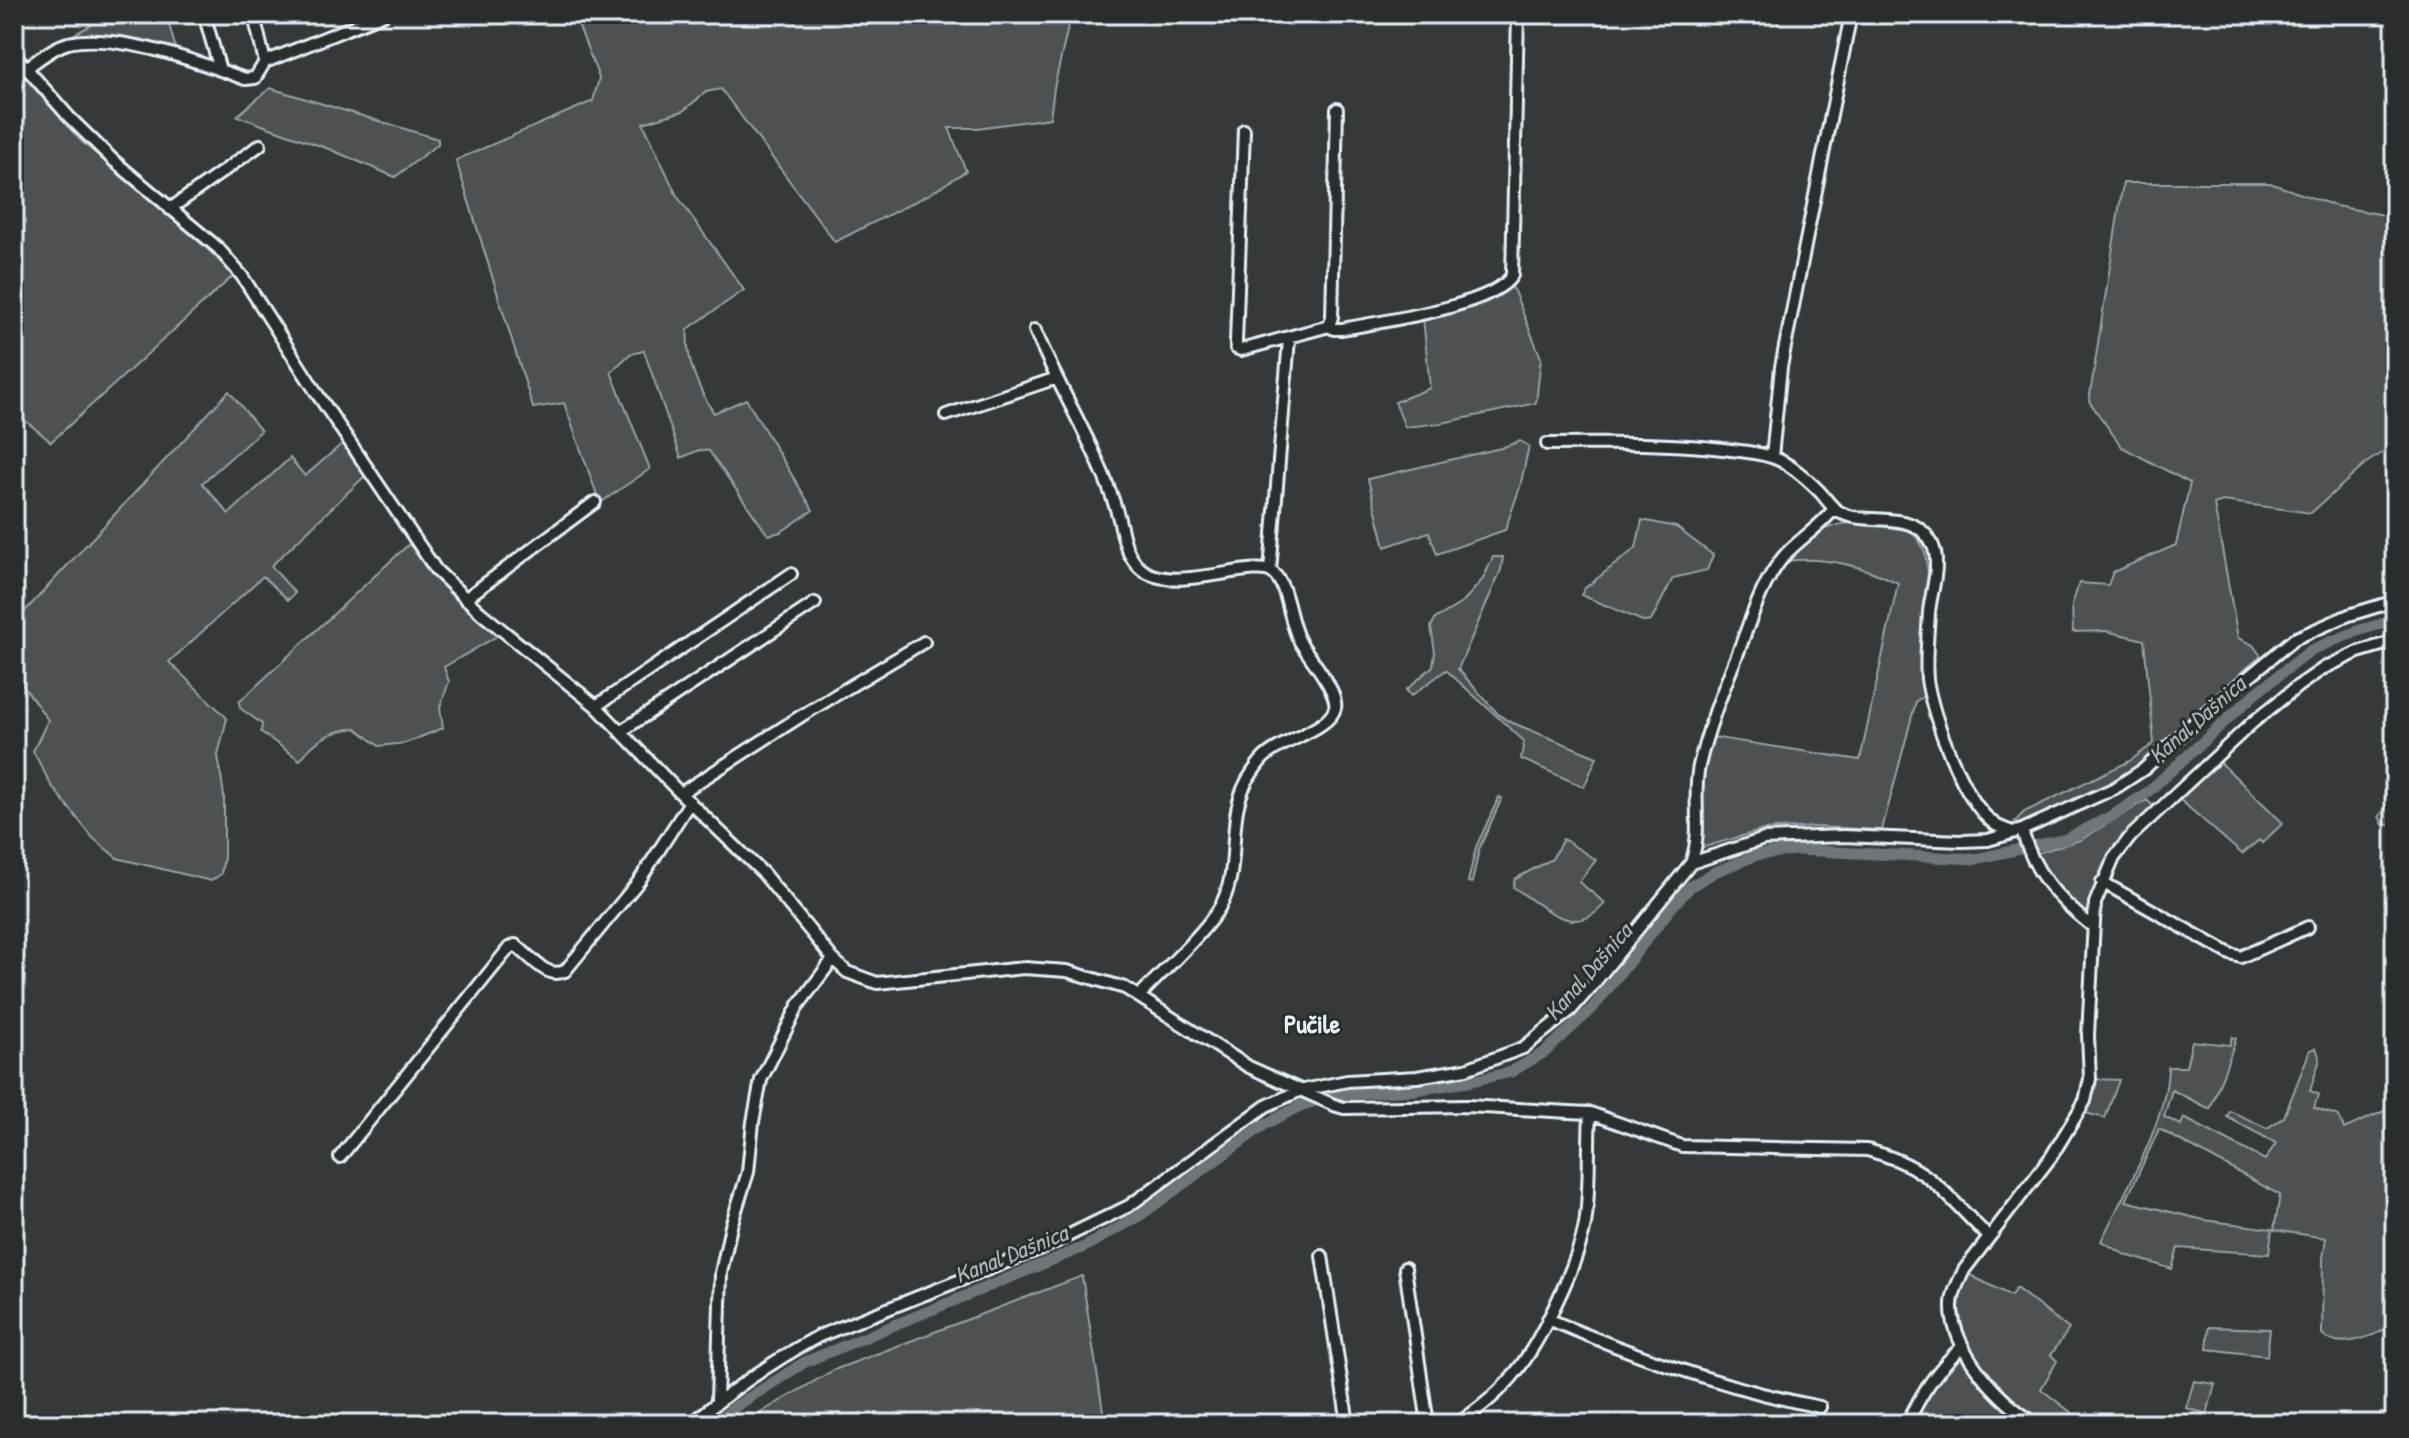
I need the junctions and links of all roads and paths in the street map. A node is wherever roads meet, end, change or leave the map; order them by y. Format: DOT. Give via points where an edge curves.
graph roads {
  1 [pos="204,14"];
  2 [pos="258,14"];
  3 [pos="384,14"];
  4 [pos="1518,14"];
  5 [pos="1851,14"];
  6 [pos="14,54"];
  7 [pos="265,62"];
  8 [pos="25,69"];
  9 [pos="220,70"];
  10 [pos="1337,109"];
  11 [pos="1244,130"];
  12 [pos="260,145"];
  13 [pos="170,209"];
  14 [pos="1329,326"];
  15 [pos="1035,330"];
  16 [pos="1289,339"];
  17 [pos="1057,378"];
  18 [pos="946,415"];
  19 [pos="1547,444"];
  20 [pos="1772,457"];
  21 [pos="595,502"];
  22 [pos="1833,510"];
  23 [pos="1270,571"];
  24 [pos="791,574"];
  25 [pos="465,599"];
  26 [pos="2395,601"];
  27 [pos="815,603"];
  28 [pos="2395,641"];
  29 [pos="924,642"];
  30 [pos="596,706"];
  31 [pos="620,732"];
  32 [pos="681,793"];
  33 [pos="690,802"];
  34 [pos="2020,833"];
  35 [pos="1691,863"];
  36 [pos="2102,882"];
  37 [pos="2092,926"];
  38 [pos="2308,927"];
  39 [pos="833,959"];
  40 [pos="1139,996"];
  41 [pos="1303,1092"];
  42 [pos="1590,1113"];
  43 [pos="340,1157"];
  44 [pos="1988,1236"];
  45 [pos="1322,1256"];
  46 [pos="1405,1268"];
  47 [pos="1548,1319"];
  48 [pos="1962,1347"];
  49 [pos="717,1400"];
  50 [pos="1820,1407"];
  51 [pos="691,1424"];
  52 [pos="1348,1424"];
  53 [pos="1428,1424"];
  54 [pos="1457,1424"];
  55 [pos="1907,1424"];
  56 [pos="2038,1424"];
  1 -- 9 [label="street"];
  2 -- 7 [label="street" via="254,16"];
  3 -- 7 [label="street"];
  4 -- 14 [label="street" via="1513,260 1508,284 1462,304 1342,329"];
  5 -- 20 [label="street" via="1781,367"];
  6 -- 8 [label="street"];
  7 -- 9 [label="street" via="255,78"];
  8 -- 9 [label="street" via="59,47 83,41 143,47"];
  8 -- 13 [label="street" via="113,160"];
  10 -- 14 [label="street"];
  11 -- 16 [label="street" via="1236,348"];
  12 -- 13 [label="street"];
  13 -- 25 [label="street" via="218,248 242,276 413,538"];
  14 -- 16 [label="street"];
  15 -- 17 [label="street"];
  16 -- 23 [label="street"];
  17 -- 18 [label="street"];
  17 -- 23 [label="street" via="1081,421 1123,540 1139,567 1163,578"];
  19 -- 20 [label="street" via="1693,446"];
  20 -- 22 [label="street" via="1821,493"];
  21 -- 25 [label="street"];
  22 -- 34 [label="street" via="1849,517 1913,524 1933,547 1927,678 1936,715 1975,803 1996,825"];
  22 -- 35 [label="street" via="1786,554 1752,618 1698,770"];
  23 -- 40 [label="street" via="1279,579 1297,637 1329,686 1335,710 1322,724 1267,755 1252,773 1234,813 1223,903"];
  24 -- 30 [label="street"];
  25 -- 30 [label="street"];
  26 -- 34 [label="street" via="2294,639 2131,778"];
  27 -- 31 [label="street"];
  28 -- 36 [label="street" via="2324,668 2264,714 2131,836"];
  29 -- 32 [label="street"];
  30 -- 31 [label="street"];
  31 -- 32 [label="street"];
  32 -- 33 [label="street"];
  33 -- 39 [label="street" via="773,884"];
  33 -- 43 [label="street" via="639,881 565,971 550,973 515,945 509,948"];
  34 -- 35 [label="street" via="1962,841 1764,839"];
  34 -- 37 [label="street" via="2031,860"];
  35 -- 41 [label="street" via="1571,1010 1523,1048 1466,1069 1347,1081"];
  36 -- 37 [label="street"];
  36 -- 38 [label="street" via="2241,957"];
  37 -- 44 [label="street" via="2090,1079 2085,1101 2051,1157"];
  39 -- 40 [label="street" via="847,972 877,983 1046,968 1106,981"];
  39 -- 49 [label="street" via="798,1006 761,1080 748,1172 721,1273"];
  40 -- 41 [label="street" via="1249,1067"];
  41 -- 42 [label="street" via="1344,1108 1467,1106"];
  41 -- 49 [label="street" via="1266,1106 1129,1206 1047,1246 840,1326"];
  42 -- 44 [label="street" via="1682,1146 1867,1150 1896,1158 1945,1190"];
  42 -- 47 [label="street" via="1586,1219"];
  44 -- 48 [label="street" via="1964,1270 1954,1296 1954,1327"];
  45 -- 52 [label="street"];
  46 -- 53 [label="street"];
  47 -- 50 [label="street" via="1720,1382"];
  47 -- 54 [label="street" via="1518,1371"];
  48 -- 55 [label="street" via="1922,1394"];
  48 -- 56 [label="street" via="1999,1394"];
  49 -- 51 [label="street"];
}
